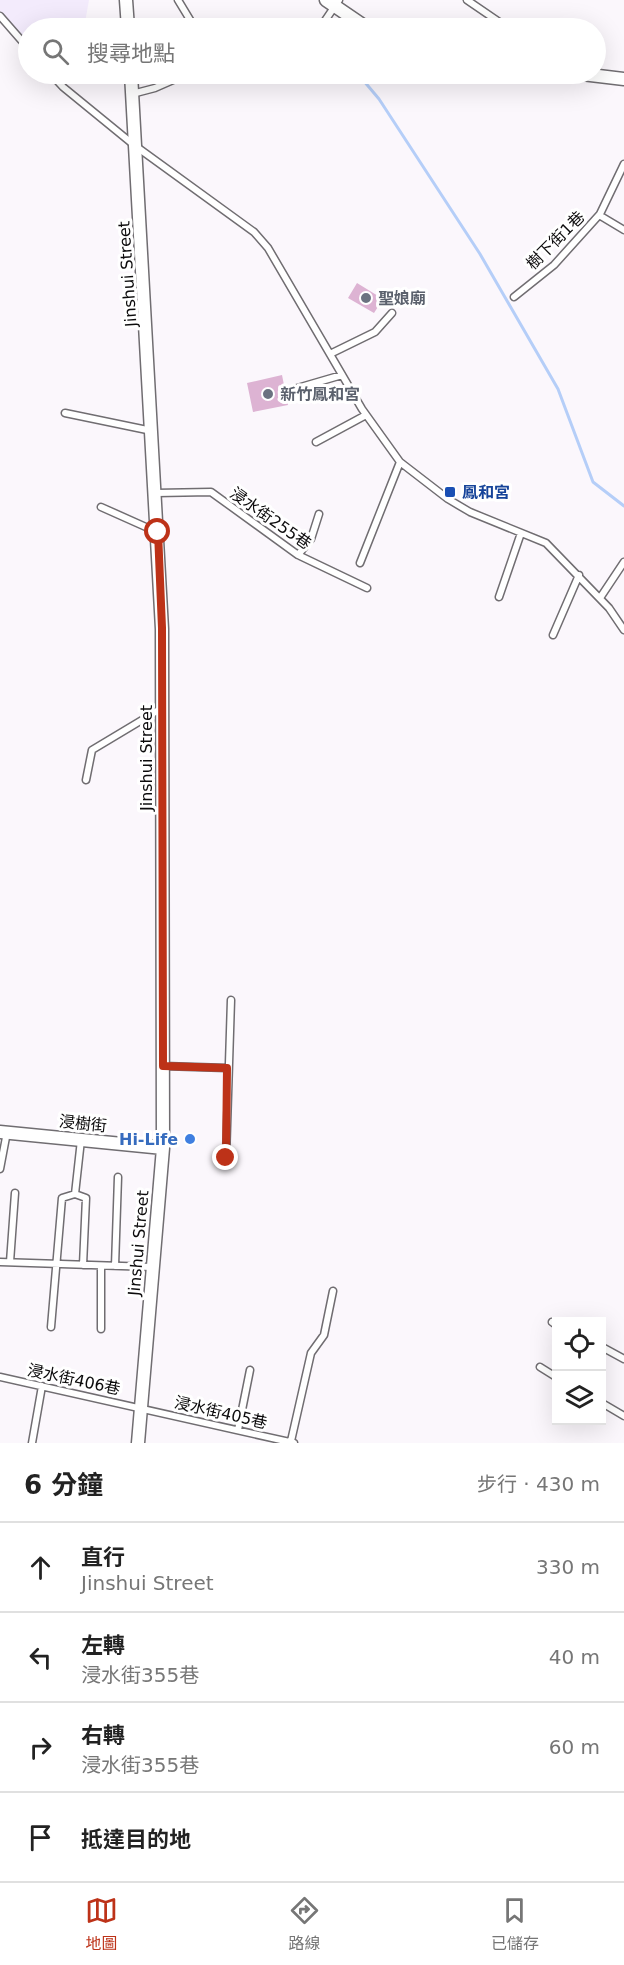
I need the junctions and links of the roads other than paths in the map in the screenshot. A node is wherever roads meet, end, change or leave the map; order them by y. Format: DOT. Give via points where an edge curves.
graph roads {
  1 [pos="126,0"];
  2 [pos="178,0"];
  3 [pos="467,0"];
  4 [pos="334,2"];
  5 [pos="0,16"];
  6 [pos="127,18"];
  7 [pos="189,18"];
  8 [pos="325,18"];
  9 [pos="354,18"];
  10 [pos="493,18"];
  11 [pos="18,37"];
  12 [pos="606,77"];
  13 [pos="624,79"];
  14 [pos="60,84"];
  15 [pos="132,84"];
  16 [pos="164,84"];
  17 [pos="132,94"];
  18 [pos="134,144"];
  19 [pos="624,164"];
  20 [pos="599,215"];
  21 [pos="624,230"];
  22 [pos="514,297"];
  23 [pos="392,313"];
  24 [pos="330,354"];
  25 [pos="342,375"];
  26 [pos="294,389"];
  27 [pos="65,413"];
  28 [pos="366,415"];
  29 [pos="152,431"];
  30 [pos="316,442"];
  31 [pos="400,462"];
  32 [pos="156,493"];
  33 [pos="102,507"];
  34 [pos="319,514"];
  35 [pos="158,532"];
  36 [pos="521,533"];
  37 [pos="298,555"];
  38 [pos="624,562"];
  39 [pos="360,563"];
  40 [pos="579,575"];
  41 [pos="367,588"];
  42 [pos="499,597"];
  43 [pos="600,598"];
  44 [pos="624,630"];
  45 [pos="553,635"];
  46 [pos="163,708"];
  47 [pos="86,780"];
  48 [pos="231,1000"];
  49 [pos="163,1066"];
  50 [pos="227,1068"];
  51 [pos="4,1132"];
  52 [pos="81,1140"];
  53 [pos="163,1148"];
  54 [pos="226,1158"];
  55 [pos="0,1169"];
  56 [pos="118,1177"];
  57 [pos="15,1193"];
  58 [pos="75,1194"];
  59 [pos="0,1262"];
  60 [pos="10,1262"];
  61 [pos="57,1264"];
  62 [pos="83,1265"];
  63 [pos="101,1266"];
  64 [pos="115,1266"];
  65 [pos="153,1267"];
  66 [pos="333,1291"];
  67 [pos="51,1327"];
  68 [pos="101,1329"];
  69 [pos="606,1349"];
  70 [pos="624,1359"];
  71 [pos="540,1367"];
  72 [pos="250,1370"];
  73 [pos="552,1374"];
  74 [pos="0,1377"];
  75 [pos="42,1386"];
  76 [pos="606,1405"];
  77 [pos="142,1407"];
  78 [pos="624,1416"];
  79 [pos="238,1430"];
  80 [pos="271,1440"];
  81 [pos="292,1442"];
  82 [pos="32,1443"];
  83 [pos="138,1443"];
  1 -- 6 [label="street"];
  2 -- 7 [label="lane"];
  3 -- 10 [label="lane"];
  4 -- 8 [label="lane"];
  4 -- 9 [label="street"];
  5 -- 11 [label="lane"];
  12 -- 13 [label="street"];
  14 -- 18 [label="lane"];
  15 -- 17 [label="street, Jinshui Street"];
  16 -- 17 [label="lane"];
  17 -- 18 [label="street, Jinshui Street"];
  18 -- 24 [label="lane" via="254,232"];
  18 -- 29 [label="street, Jinshui Street"];
  19 -- 20 [label="lane, 樹下街1巷"];
  20 -- 21 [label="lane"];
  20 -- 22 [label="lane, 樹下街1巷" via="554,265"];
  23 -- 24 [label="lane" via="375,332"];
  24 -- 25 [label="lane"];
  25 -- 26 [label="lane"];
  25 -- 28 [label="lane"];
  27 -- 29 [label="lane"];
  28 -- 30 [label="lane"];
  28 -- 31 [label="lane"];
  29 -- 32 [label="street, Jinshui Street"];
  31 -- 36 [label="lane" via="470,512"];
  31 -- 39 [label="lane"];
  32 -- 35 [label="street, Jinshui Street"];
  32 -- 37 [label="lane, 浸水街255巷" via="212,492"];
  33 -- 35 [label="lane"];
  34 -- 37 [label="lane" via="311,539"];
  35 -- 46 [label="street, Jinshui Street"];
  36 -- 40 [label="lane" via="546,543"];
  36 -- 42 [label="lane"];
  37 -- 41 [label="lane, 浸水街255巷"];
  38 -- 43 [label="lane"];
  40 -- 43 [label="lane"];
  40 -- 45 [label="lane"];
  43 -- 44 [label="lane"];
  46 -- 47 [label="lane" via="92,750"];
  46 -- 49 [label="street, Jinshui Street"];
  48 -- 50 [label="lane"];
  49 -- 50 [label="lane"];
  49 -- 53 [label="street, Jinshui Street"];
  50 -- 54 [label="lane"];
  51 -- 52 [label="street, 浸樹街"];
  51 -- 55 [label="lane"];
  52 -- 53 [label="street, 浸樹街"];
  52 -- 58 [label="lane"];
  53 -- 65 [label="street, Jinshui Street"];
  56 -- 64 [label="lane"];
  57 -- 60 [label="lane"];
  58 -- 61 [label="lane" via="62,1198"];
  58 -- 62 [label="lane" via="86,1198"];
  59 -- 60 [label="lane"];
  60 -- 61 [label="lane"];
  61 -- 62 [label="lane"];
  61 -- 67 [label="lane"];
  62 -- 63 [label="lane"];
  63 -- 64 [label="lane"];
  63 -- 68 [label="lane"];
  64 -- 65 [label="lane"];
  65 -- 77 [label="street, Jinshui Street"];
  66 -- 81 [label="lane" via="324,1335 311,1353"];
  69 -- 70 [label="lane"];
  71 -- 73 [label="lane"];
  72 -- 79 [label="lane"];
  74 -- 75 [label="lane, 浸水街406巷"];
  75 -- 77 [label="lane, 浸水街406巷"];
  75 -- 82 [label="lane"];
  76 -- 78 [label="lane"];
  77 -- 79 [label="lane, 浸水街405巷"];
  77 -- 83 [label="street, Jinshui Street"];
  79 -- 80 [label="lane, 浸水街405巷"];
  80 -- 81 [label="lane, 浸水街405巷"];
}
